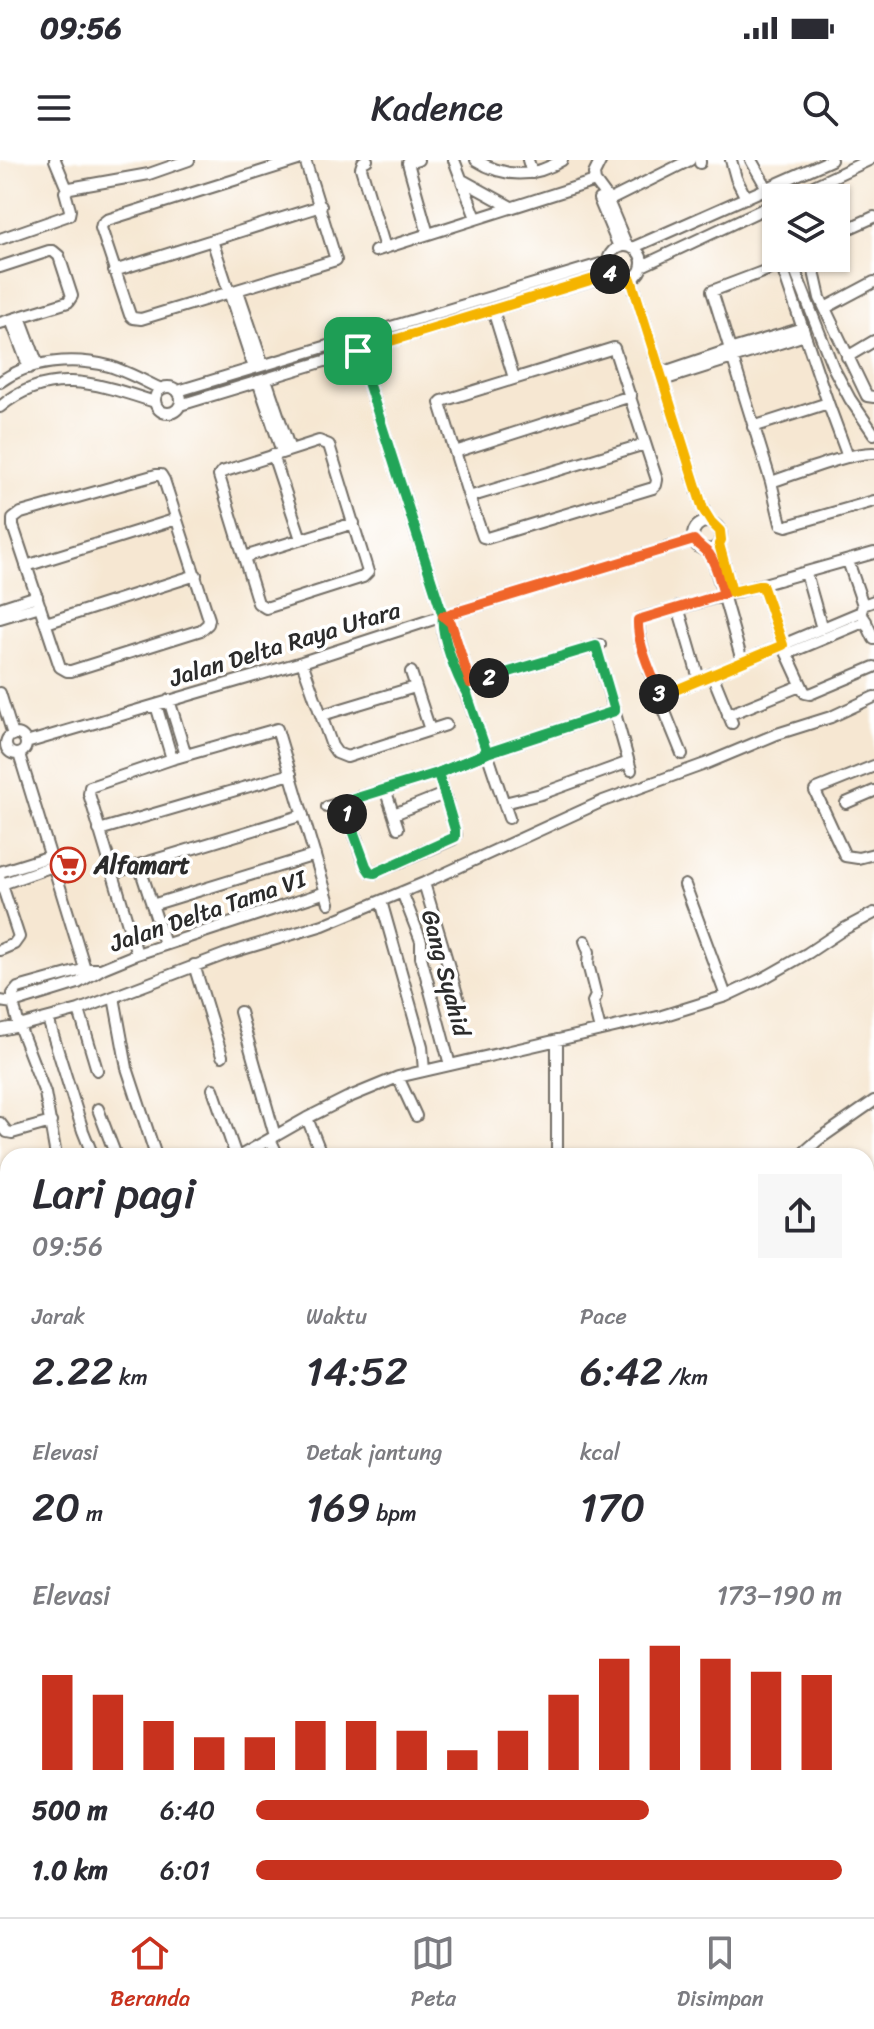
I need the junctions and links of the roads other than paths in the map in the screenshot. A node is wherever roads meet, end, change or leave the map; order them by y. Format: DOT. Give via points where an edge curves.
graph roads {
  1 [pos="55,160"];
  2 [pos="189,160"];
  3 [pos="298,160"];
  4 [pos="305,160"];
  5 [pos="367,160"];
  6 [pos="454,160"];
  7 [pos="476,160"];
  8 [pos="528,160"];
  9 [pos="601,160"];
  10 [pos="678,160"];
  11 [pos="731,160"];
  12 [pos="751,160"];
  13 [pos="831,160"];
  14 [pos="869,160"];
  15 [pos="409,161"];
  16 [pos="560,161"];
  17 [pos="697,161"];
  18 [pos="532,173"];
  19 [pos="838,175"];
  20 [pos="462,180"];
  21 [pos="766,184"];
  22 [pos="777,184"];
  23 [pos="818,184"];
  24 [pos="67,189"];
  25 [pos="762,191"];
  26 [pos="601,195"];
  27 [pos="746,198"];
  28 [pos="321,206"];
  29 [pos="511,207"];
  30 [pos="762,210"];
  31 [pos="874,217"];
  32 [pos="476,218"];
  33 [pos="850,228"];
  34 [pos="428,234"];
  35 [pos="0,239"];
  36 [pos="212,240"];
  37 [pos="626,247"];
  38 [pos="607,262"];
  39 [pos="642,266"];
  40 [pos="0,267"];
  41 [pos="114,271"];
  42 [pos="796,272"];
  43 [pos="814,272"];
  44 [pos="611,274"];
  45 [pos="631,279"];
  46 [pos="874,282"];
  47 [pos="234,292"];
  48 [pos="825,308"];
  49 [pos="493,310"];
  50 [pos="10,320"];
  51 [pos="804,332"];
  52 [pos="874,341"];
  53 [pos="358,351"];
  54 [pos="730,354"];
  55 [pos="847,357"];
  56 [pos="33,366"];
  57 [pos="258,366"];
  58 [pos="662,377"];
  59 [pos="514,378"];
  60 [pos="262,380"];
  61 [pos="0,382"];
  62 [pos="161,389"];
  63 [pos="178,391"];
  64 [pos="631,396"];
  65 [pos="873,398"];
  66 [pos="155,402"];
  67 [pos="828,403"];
  68 [pos="180,405"];
  69 [pos="0,407"];
  70 [pos="753,427"];
  71 [pos="874,434"];
  72 [pos="645,444"];
  73 [pos="281,452"];
  74 [pos="455,452"];
  75 [pos="874,453"];
  76 [pos="848,457"];
  77 [pos="771,482"];
  78 [pos="469,497"];
  79 [pos="874,501"];
  80 [pos="177,519"];
  81 [pos="354,523"];
  82 [pos="706,523"];
  83 [pos="301,539"];
  84 [pos="694,540"];
  85 [pos="719,544"];
  86 [pos="706,549"];
  87 [pos="874,553"];
  88 [pos="244,557"];
  89 [pos="848,561"];
  90 [pos="26,566"];
  91 [pos="806,573"];
  92 [pos="196,575"];
  93 [pos="762,585"];
  94 [pos="728,593"];
  95 [pos="38,601"];
  96 [pos="678,607"];
  97 [pos="0,608"];
  98 [pos="866,610"];
  99 [pos="443,616"];
  100 [pos="0,618"];
  101 [pos="46,623"];
  102 [pos="822,629"];
  103 [pos="874,639"];
  104 [pos="785,650"];
  105 [pos="742,661"];
  106 [pos="302,662"];
  107 [pos="874,667"];
  108 [pos="411,672"];
  109 [pos="712,674"];
  110 [pos="699,679"];
  111 [pos="800,686"];
  112 [pos="415,687"];
  113 [pos="467,688"];
  114 [pos="0,693"];
  115 [pos="659,697"];
  116 [pos="874,697"];
  117 [pos="169,700"];
  118 [pos="156,705"];
  119 [pos="615,711"];
  120 [pos="322,715"];
  121 [pos="446,725"];
  122 [pos="430,730"];
  123 [pos="13,735"];
  124 [pos="26,743"];
  125 [pos="3,747"];
  126 [pos="487,753"];
  127 [pos="19,754"];
  128 [pos="682,754"];
  129 [pos="186,755"];
  130 [pos="172,759"];
  131 [pos="874,766"];
  132 [pos="438,773"];
  133 [pos="291,774"];
  134 [pos="385,789"];
  135 [pos="874,791"];
  136 [pos="444,794"];
  137 [pos="344,802"];
  138 [pos="846,803"];
  139 [pos="327,807"];
  140 [pos="394,814"];
  141 [pos="303,815"];
  142 [pos="398,828"];
  143 [pos="99,830"];
  144 [pos="874,854"];
  145 [pos="315,855"];
  146 [pos="52,861"];
  147 [pos="139,865"];
  148 [pos="0,872"];
  149 [pos="112,873"];
  150 [pos="1,882"];
  151 [pos="424,883"];
  152 [pos="685,885"];
  153 [pos="402,892"];
  154 [pos="381,901"];
  155 [pos="4,904"];
  156 [pos="152,905"];
  157 [pos="874,913"];
  158 [pos="585,941"];
  159 [pos="165,944"];
  160 [pos="0,950"];
  161 [pos="137,954"];
  162 [pos="194,965"];
  163 [pos="87,973"];
  164 [pos="726,996"];
  165 [pos="114,997"];
  166 [pos="0,1001"];
  167 [pos="459,1001"];
  168 [pos="13,1003"];
  169 [pos="79,1010"];
  170 [pos="240,1012"];
  171 [pos="48,1019"];
  172 [pos="19,1026"];
  173 [pos="0,1030"];
  174 [pos="600,1030"];
  175 [pos="557,1040"];
  176 [pos="222,1056"];
  177 [pos="450,1065"];
  178 [pos="97,1070"];
  179 [pos="424,1071"];
  180 [pos="398,1077"];
  181 [pos="213,1089"];
  182 [pos="874,1101"];
  183 [pos="98,1109"];
  184 [pos="416,1116"];
  185 [pos="307,1118"];
  186 [pos="51,1122"];
  187 [pos="0,1123"];
  188 [pos="273,1138"];
  189 [pos="55,1148"];
  190 [pos="90,1148"];
  191 [pos="113,1148"];
  192 [pos="153,1148"];
  193 [pos="235,1148"];
  194 [pos="254,1148"];
  195 [pos="276,1148"];
  196 [pos="319,1148"];
  197 [pos="557,1148"];
  198 [pos="809,1148"];
  1 -- 24 [label="street"];
  2 -- 24 [label="street" via="149,174"];
  3 -- 41 [label="street" via="107,220 101,228"];
  4 -- 28 [label="street"];
  5 -- 34 [label="street" via="361,168 380,249"];
  6 -- 20 [label="street"];
  7 -- 18 [label="street" via="507,173"];
  8 -- 18 [label="street"];
  9 -- 26 [label="street" via="594,174"];
  10 -- 26 [label="street"];
  11 -- 27 [label="street"];
  12 -- 21 [label="street"];
  13 -- 19 [label="street"];
  13 -- 22 [label="street"];
  14 -- 19 [label="street"];
  15 -- 34 [label="street"];
  16 -- 18 [label="street"];
  17 -- 26 [label="street"];
  19 -- 23 [label="street"];
  20 -- 29 [label="street"];
  20 -- 32 [label="street"];
  24 -- 35 [label="street" via="69,215"];
  25 -- 27 [label="street"];
  26 -- 29 [label="street"];
  26 -- 37 [label="street"];
  27 -- 37 [label="street"];
  28 -- 36 [label="street"];
  28 -- 47 [label="street" via="336,260"];
  29 -- 32 [label="street"];
  30 -- 39 [label="street"];
  31 -- 33 [label="street"];
  32 -- 34 [label="street"];
  36 -- 41 [label="street"];
  36 -- 47 [label="street"];
  37 -- 38 [label="street" via="611,253"];
  37 -- 39 [label="street" via="641,256"];
  38 -- 44 [label="street"];
  38 -- 57 [label="street"];
  39 -- 45 [label="street"];
  40 -- 50 [label="street" via="53,251 72,296"];
  41 -- 47 [label="street" via="130,315 137,319"];
  42 -- 71 [label="street" via="833,367"];
  43 -- 48 [label="street"];
  44 -- 45 [label="street" via="618,280"];
  44 -- 49 [label="street"];
  45 -- 58 [label="street"];
  46 -- 48 [label="street"];
  47 -- 57 [label="street"];
  48 -- 55 [label="street"];
  49 -- 53 [label="street"];
  49 -- 59 [label="street"];
  50 -- 56 [label="street"];
  51 -- 54 [label="street"];
  51 -- 54 [label="street" via="784,269 778,266 712,291"];
  51 -- 67 [label="street"];
  52 -- 55 [label="street"];
  53 -- 60 [label="street"];
  53 -- 99 [label="street"];
  54 -- 58 [label="street"];
  54 -- 70 [label="street"];
  55 -- 65 [label="street"];
  56 -- 61 [label="street"];
  56 -- 62 [label="street" via="83,362 110,367"];
  57 -- 63 [label="street"];
  58 -- 82 [label="street"];
  59 -- 64 [label="street" via="612,348"];
  59 -- 74 [label="street" via="442,401"];
  60 -- 68 [label="street"];
  60 -- 73 [label="street"];
  62 -- 63 [label="street"];
  62 -- 66 [label="street"];
  63 -- 68 [label="street"];
  64 -- 72 [label="street"];
  64 -- 74 [label="street"];
  66 -- 68 [label="street" via="168,413"];
  66 -- 69 [label="street" via="69,381 31,389"];
  67 -- 70 [label="street"];
  67 -- 76 [label="street"];
  70 -- 77 [label="street"];
  72 -- 78 [label="street"];
  72 -- 78 [label="street" via="657,480 653,488 487,538"];
  73 -- 81 [label="street" via="319,441 329,445"];
  73 -- 83 [label="street"];
  73 -- 88 [label="street" via="219,476"];
  74 -- 78 [label="street"];
  75 -- 76 [label="street"];
  76 -- 77 [label="street"];
  77 -- 79 [label="street" via="784,526"];
  80 -- 90 [label="street"];
  80 -- 90 [label="street" via="161,475 21,513 13,526"];
  80 -- 92 [label="street"];
  81 -- 83 [label="street"];
  81 -- 88 [label="street" via="367,575 266,608 258,603"];
  82 -- 84 [label="street" via="695,530"];
  82 -- 85 [label="street" via="720,531"];
  83 -- 88 [label="street"];
  84 -- 86 [label="street"];
  84 -- 99 [label="street, Jalan Delta Raya Utara"];
  85 -- 86 [label="street"];
  85 -- 94 [label="street"];
  86 -- 94 [label="street"];
  87 -- 89 [label="street"];
  89 -- 91 [label="street"];
  89 -- 98 [label="street"];
  90 -- 95 [label="street"];
  91 -- 93 [label="street"];
  91 -- 102 [label="street"];
  92 -- 101 [label="street"];
  92 -- 101 [label="street" via="209,619 201,630 67,671 60,667"];
  93 -- 94 [label="street"];
  93 -- 104 [label="street"];
  94 -- 96 [label="street"];
  94 -- 105 [label="street"];
  95 -- 97 [label="street"];
  95 -- 100 [label="street"];
  95 -- 101 [label="street"];
  96 -- 110 [label="street"];
  96 -- 115 [label="street" via="638,622"];
  98 -- 102 [label="street"];
  98 -- 103 [label="street"];
  98 -- 104 [label="street"];
  99 -- 106 [label="street, Jalan Delta Raya Utara"];
  99 -- 113 [label="street" via="441,625"];
  102 -- 104 [label="street"];
  104 -- 105 [label="street"];
  104 -- 111 [label="street"];
  105 -- 109 [label="street"];
  106 -- 117 [label="street, Jalan Delta Raya Utara"];
  106 -- 120 [label="street"];
  107 -- 111 [label="street" via="810,694"];
  108 -- 112 [label="street"];
  109 -- 110 [label="street"];
  109 -- 111 [label="street" via="730,719"];
  110 -- 115 [label="street"];
  112 -- 120 [label="street"];
  112 -- 122 [label="street"];
  113 -- 119 [label="street" via="598,646"];
  113 -- 126 [label="street"];
  114 -- 123 [label="street"];
  115 -- 128 [label="street"];
  116 -- 151 [label="street" via="626,792"];
  117 -- 118 [label="street, Jalan Delta Raya Utara"];
  117 -- 129 [label="street"];
  118 -- 124 [label="street, Jalan Delta Raya Utara"];
  118 -- 130 [label="street"];
  119 -- 126 [label="street"];
  119 -- 126 [label="street" via="630,766 541,794 506,811"];
  120 -- 122 [label="street" via="332,746 344,756"];
  121 -- 122 [label="street"];
  123 -- 124 [label="street"];
  123 -- 125 [label="street"];
  124 -- 127 [label="street"];
  125 -- 127 [label="street"];
  126 -- 132 [label="street"];
  127 -- 146 [label="street"];
  129 -- 130 [label="street"];
  129 -- 133 [label="street" via="277,729"];
  130 -- 143 [label="street" via="90,787"];
  131 -- 144 [label="street" via="816,790 846,857"];
  132 -- 134 [label="street"];
  132 -- 136 [label="street"];
  133 -- 141 [label="street"];
  133 -- 143 [label="street"];
  134 -- 137 [label="street"];
  134 -- 140 [label="street"];
  135 -- 138 [label="street"];
  136 -- 137 [label="street" via="455,837 374,873 362,857"];
  136 -- 140 [label="street"];
  137 -- 139 [label="street"];
  140 -- 142 [label="street"];
  141 -- 145 [label="street"];
  141 -- 147 [label="street"];
  143 -- 149 [label="street"];
  145 -- 156 [label="street"];
  145 -- 159 [label="street, Jalan Delta Tama VI" via="328,898"];
  146 -- 148 [label="street"];
  146 -- 150 [label="street"];
  146 -- 163 [label="street"];
  147 -- 149 [label="street"];
  147 -- 156 [label="street"];
  149 -- 161 [label="street"];
  150 -- 155 [label="street"];
  151 -- 153 [label="street"];
  151 -- 167 [label="street"];
  152 -- 164 [label="street"];
  153 -- 154 [label="street"];
  153 -- 177 [label="street, Gang Syahid" via="421,941"];
  154 -- 162 [label="street" via="300,933"];
  154 -- 179 [label="street" via="422,1046"];
  155 -- 160 [label="street" via="19,939"];
  156 -- 159 [label="street"];
  157 -- 164 [label="street"];
  158 -- 174 [label="street"];
  159 -- 161 [label="street, Jalan Delta Tama VI"];
  161 -- 163 [label="street, Jalan Delta Tama VI"];
  162 -- 165 [label="street"];
  162 -- 176 [label="street"];
  163 -- 168 [label="street, Jalan Delta Tama VI" via="18,988"];
  164 -- 174 [label="street"];
  165 -- 169 [label="street"];
  165 -- 192 [label="street" via="130,1081"];
  166 -- 168 [label="street"];
  168 -- 172 [label="street"];
  169 -- 171 [label="street"];
  169 -- 178 [label="street"];
  170 -- 188 [label="street"];
  171 -- 172 [label="street"];
  171 -- 190 [label="street"];
  172 -- 173 [label="street"];
  172 -- 186 [label="street"];
  174 -- 175 [label="street"];
  175 -- 177 [label="street"];
  175 -- 197 [label="street"];
  177 -- 179 [label="street"];
  179 -- 180 [label="street"];
  180 -- 184 [label="street"];
  180 -- 185 [label="street"];
  181 -- 193 [label="street"];
  182 -- 198 [label="street"];
  183 -- 191 [label="street"];
  185 -- 188 [label="street"];
  185 -- 196 [label="street"];
  186 -- 187 [label="street" via="12,1133"];
  186 -- 189 [label="street"];
  188 -- 194 [label="street"];
  188 -- 195 [label="street"];
}
